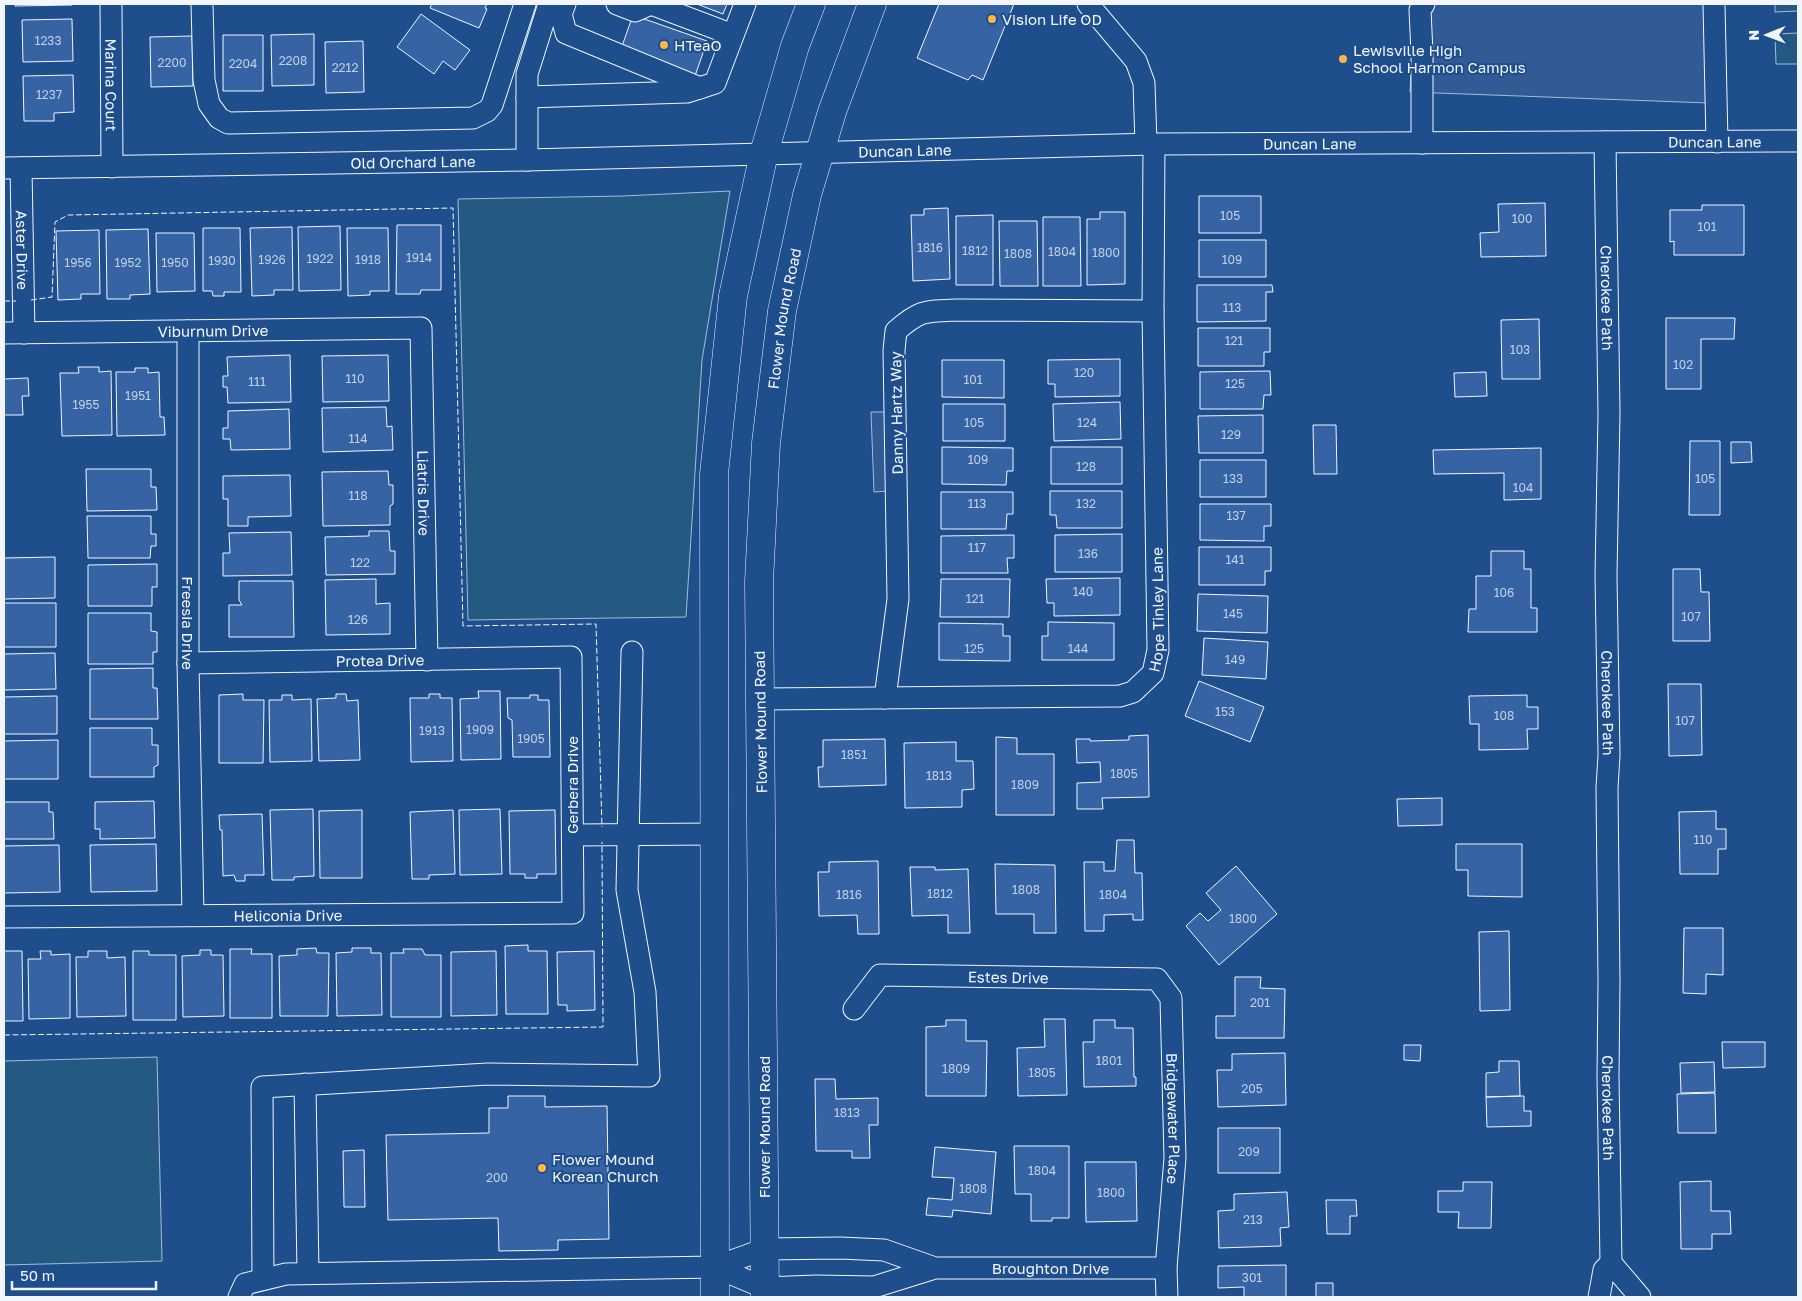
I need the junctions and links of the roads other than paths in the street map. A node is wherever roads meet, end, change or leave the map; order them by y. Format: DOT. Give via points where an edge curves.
graph roads {
  1 [pos="111,4"];
  2 [pos="202,4"];
  3 [pos="525,4"];
  4 [pos="549,4"];
  5 [pos="565,4"];
  6 [pos="617,4"];
  7 [pos="651,4"];
  8 [pos="745,4"];
  9 [pos="811,4"];
  10 [pos="872,4"];
  11 [pos="1088,4"];
  12 [pos="1424,4"];
  13 [pos="1714,4"];
  14 [pos="733,35"];
  15 [pos="700,88"];
  16 [pos="527,97"];
  17 [pos="1798,141"];
  18 [pos="1605,142"];
  19 [pos="1717,142"];
  20 [pos="1422,143"];
  21 [pos="1150,144"];
  22 [pos="821,152"];
  23 [pos="527,160"];
  24 [pos="761,163"];
  25 [pos="112,167"];
  26 [pos="12,168"];
  27 [pos="23,266"];
  28 [pos="4,279"];
  29 [pos="1153,311"];
  30 [pos="421,328"];
  31 [pos="188,331"];
  32 [pos="14,333"];
  33 [pos="632,652"];
  34 [pos="571,657"];
  35 [pos="427,660"];
  36 [pos="188,662"];
  37 [pos="885,698"];
  38 [pos="760,699"];
  39 [pos="715,834"];
  40 [pos="572,835"];
  41 [pos="628,835"];
  42 [pos="573,913"];
  43 [pos="193,915"];
  44 [pos="4,917"];
  45 [pos="1171,998"];
  46 [pos="854,1009"];
  47 [pos="305,1084"];
  48 [pos="765,1249"];
  49 [pos="1611,1264"];
  50 [pos="715,1267"];
  51 [pos="934,1268"];
  52 [pos="1166,1268"];
  53 [pos="308,1273"];
  54 [pos="263,1279"];
  55 [pos="765,1293"];
  56 [pos="239,1297"];
  57 [pos="715,1297"];
  58 [pos="1167,1297"];
  59 [pos="1599,1297"];
  60 [pos="1640,1297"];
  1 -- 25 [label="street, Marina Court"];
  2 -- 3 [label="street" via="204,80 209,104 219,118 237,123 473,118 492,105"];
  4 -- 16 [label="street" via="527,74"];
  5 -- 15 [label="street" via="561,14 566,33"];
  6 -- 7 [label="street" via="635,11"];
  7 -- 14 [label="street"];
  8 -- 14 [label="street"];
  9 -- 24 [label="main road"];
  10 -- 22 [label="main road, Flower Mound Road" via="832,112"];
  11 -- 21 [label="street, Hope Tinley Lane" via="1136,61 1144,83"];
  12 -- 20 [label="street" via="1420,10"];
  13 -- 19 [label="street"];
  14 -- 15 [label="street" via="715,83"];
  15 -- 16 [label="street" via="687,92"];
  16 -- 23 [label="street"];
  17 -- 19 [label="street, Duncan Lane"];
  18 -- 19 [label="street, Duncan Lane"];
  18 -- 20 [label="street, Duncan Lane"];
  18 -- 49 [label="street, Cherokee Path" via="1609,413 1606,576"];
  20 -- 21 [label="street, Duncan Lane"];
  21 -- 22 [label="street, Duncan Lane"];
  21 -- 29 [label="street, Hope Tinley Lane"];
  22 -- 24 [label="street, Old Orchard Lane"];
  22 -- 38 [label="main road, Flower Mound Road" via="807,195 790,270 770,406 759,582"];
  23 -- 24 [label="street, Old Orchard Lane"];
  23 -- 25 [label="street, Old Orchard Lane"];
  24 -- 39 [label="main road" via="733,296 714,474"];
  25 -- 26 [label="street, Old Orchard Lane"];
  26 -- 27 [label="street, Aster Drive"];
  27 -- 28 [label="street"];
  27 -- 32 [label="street, Aster Drive"];
  29 -- 37 [label="street, Danny Hartz Way" via="927,311 911,318 896,331 898,599"];
  29 -- 37 [label="street, Hope Tinley Lane" via="1158,650 1153,673 1133,692 1120,696"];
  30 -- 31 [label="street, Viburnum Drive"];
  30 -- 35 [label="street, Liatris Drive"];
  31 -- 32 [label="street, Viburnum Drive"];
  31 -- 36 [label="street, Freesia Drive"];
  33 -- 41 [label="street"];
  34 -- 35 [label="street, Protea Drive"];
  34 -- 40 [label="street, Gerbera Drive"];
  35 -- 36 [label="street, Protea Drive"];
  36 -- 43 [label="street, Freesia Drive"];
  37 -- 38 [label="street, Hope Tinley Lane"];
  38 -- 48 [label="main road, Flower Mound Road"];
  39 -- 41 [label="street"];
  39 -- 50 [label="main road"];
  40 -- 41 [label="street"];
  40 -- 42 [label="street, Gerbera Drive"];
  41 -- 47 [label="street" via="627,890 646,992 648,1076 488,1074"];
  42 -- 43 [label="street, Heliconia Drive"];
  43 -- 44 [label="street, Heliconia Drive"];
  45 -- 46 [label="street, Estes Drive" via="1157,979 880,975"];
  45 -- 52 [label="street, Bridgewater Place" via="1175,1158"];
  47 -- 53 [label="street"];
  47 -- 54 [label="street" via="262,1087"];
  48 -- 50 [label="street, Broughton Drive"];
  48 -- 51 [label="street, Broughton Drive" via="884,1250"];
  48 -- 55 [label="main road, Flower Mound Road"];
  49 -- 59 [label="street" via="1604,1270"];
  49 -- 60 [label="street"];
  50 -- 53 [label="street"];
  50 -- 55 [label="street, Broughton Drive"];
  50 -- 57 [label="main road"];
  51 -- 52 [label="street, Broughton Drive"];
  51 -- 55 [label="street, Broughton Drive" via="874,1287 816,1286"];
  52 -- 58 [label="street, Bridgewater Place"];
  53 -- 54 [label="street"];
  54 -- 56 [label="street" via="245,1284"];
}
